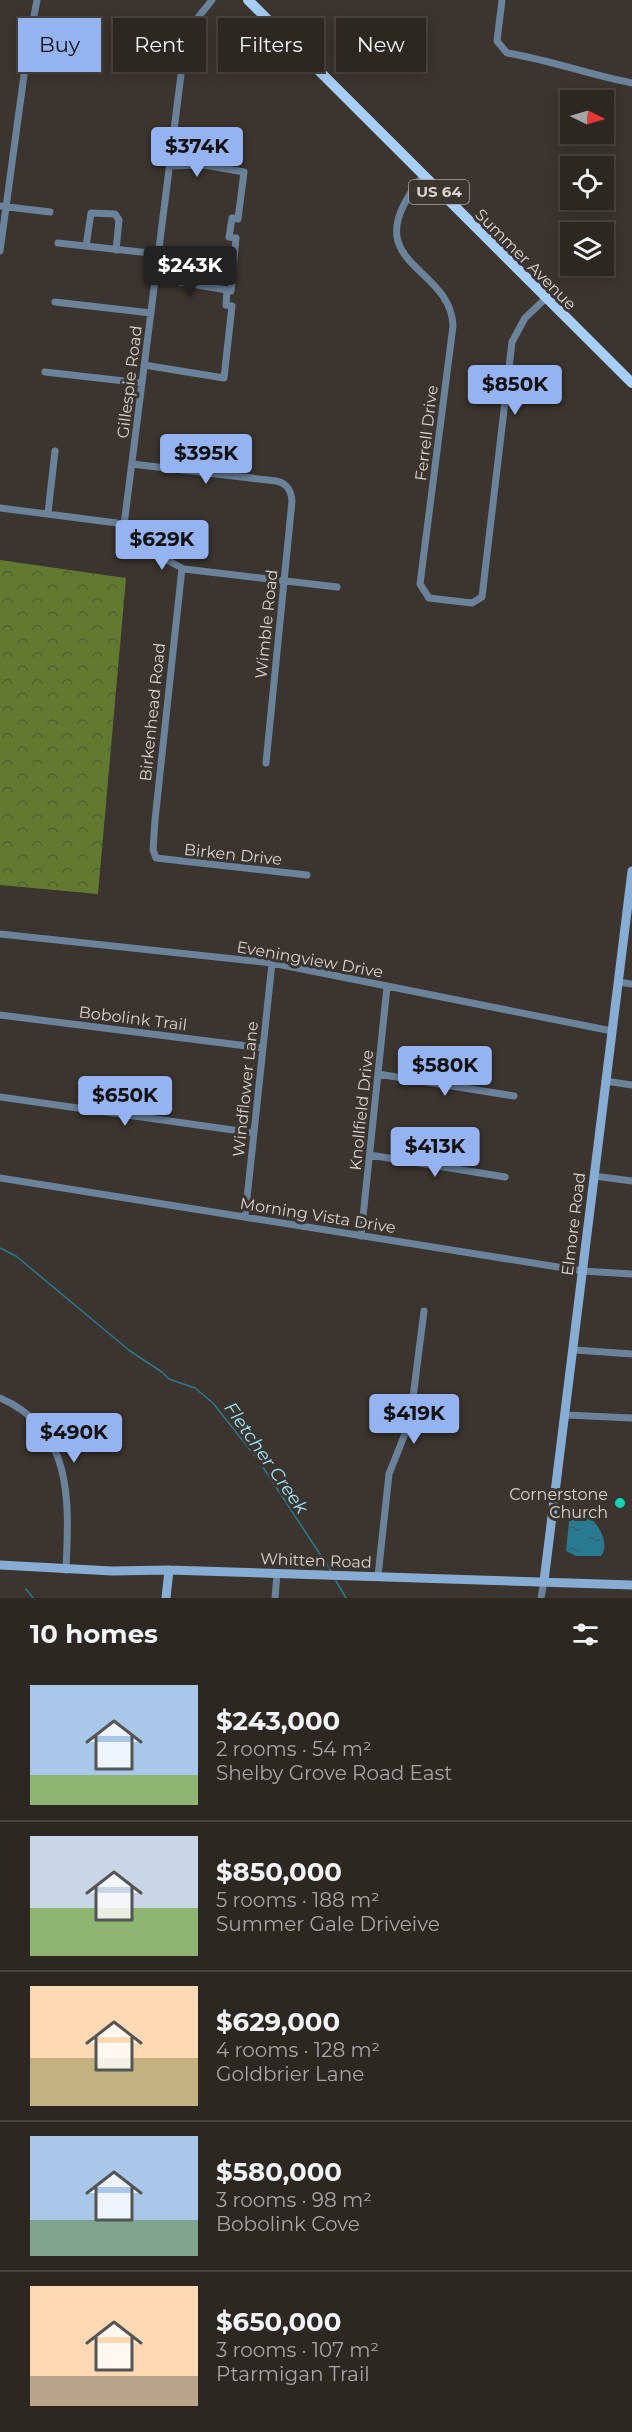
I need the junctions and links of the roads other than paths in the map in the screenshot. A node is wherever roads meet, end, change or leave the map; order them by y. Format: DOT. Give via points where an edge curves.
graph roads {
  1 [pos="37,0"];
  2 [pos="212,0"];
  3 [pos="248,0"];
  4 [pos="502,0"];
  5 [pos="632,82"];
  6 [pos="169,166"];
  7 [pos="423,176"];
  8 [pos="3,206"];
  9 [pos="50,212"];
  10 [pos="58,243"];
  11 [pos="86,246"];
  12 [pos="116,250"];
  13 [pos="0,251"];
  14 [pos="159,254"];
  15 [pos="156,278"];
  16 [pos="227,290"];
  17 [pos="545,299"];
  18 [pos="55,302"];
  19 [pos="151,314"];
  20 [pos="144,365"];
  21 [pos="45,372"];
  22 [pos="142,383"];
  23 [pos="632,383"];
  24 [pos="55,451"];
  25 [pos="132,464"];
  26 [pos="295,482"];
  27 [pos="289,488"];
  28 [pos="0,508"];
  29 [pos="48,513"];
  30 [pos="124,525"];
  31 [pos="182,568"];
  32 [pos="284,581"];
  33 [pos="337,587"];
  34 [pos="266,763"];
  35 [pos="156,858"];
  36 [pos="632,871"];
  37 [pos="307,875"];
  38 [pos="0,934"];
  39 [pos="272,963"];
  40 [pos="618,982"];
  41 [pos="632,984"];
  42 [pos="387,987"];
  43 [pos="0,1015"];
  44 [pos="612,1031"];
  45 [pos="263,1048"];
  46 [pos="378,1074"];
  47 [pos="605,1081"];
  48 [pos="632,1085"];
  49 [pos="514,1096"];
  50 [pos="0,1097"];
  51 [pos="254,1133"];
  52 [pos="370,1155"];
  53 [pos="594,1176"];
  54 [pos="505,1177"];
  55 [pos="0,1178"];
  56 [pos="632,1181"];
  57 [pos="245,1217"];
  58 [pos="361,1236"];
  59 [pos="583,1272"];
  60 [pos="632,1274"];
  61 [pos="424,1311"];
  62 [pos="574,1350"];
  63 [pos="632,1354"];
  64 [pos="0,1398"];
  65 [pos="566,1415"];
  66 [pos="632,1418"];
  67 [pos="0,1565"];
  68 [pos="66,1569"];
  69 [pos="169,1570"];
  70 [pos="277,1574"];
  71 [pos="378,1576"];
  72 [pos="544,1581"];
  73 [pos="632,1585"];
  74 [pos="543,1597"];
  75 [pos="166,1598"];
  76 [pos="275,1598"];
  1 -- 8 [label="street"];
  2 -- 6 [label="street, Gillespie Road" via="195,20 184,51"];
  3 -- 7 [label="main road, Summer Avenue / US 64"];
  4 -- 5 [label="street" via="497,41 507,53 542,58 603,78"];
  6 -- 14 [label="street, Gillespie Road"];
  6 -- 16 [label="street" via="204,165 244,172 238,219 232,218 229,237 236,238 231,291"];
  7 -- 17 [label="main road, Summer Avenue / US 64"];
  7 -- 17 [label="street, Ferrell Drive" via="402,204 399,244 411,263 447,300 453,326 420,584 429,598 472,603 482,597 512,342 525,318"];
  8 -- 9 [label="street"];
  8 -- 13 [label="street"];
  10 -- 11 [label="street"];
  11 -- 12 [label="street"];
  11 -- 12 [label="street" via="91,213 116,214"];
  12 -- 14 [label="street"];
  14 -- 15 [label="street, Gillespie Road"];
  15 -- 16 [label="street"];
  15 -- 19 [label="street, Gillespie Road"];
  16 -- 20 [label="street" via="226,305 232,306 224,378"];
  17 -- 23 [label="main road, Summer Avenue / US 64"];
  18 -- 19 [label="street"];
  19 -- 20 [label="street, Gillespie Road"];
  20 -- 22 [label="street, Gillespie Road"];
  21 -- 22 [label="street"];
  22 -- 25 [label="street, Gillespie Road"];
  24 -- 29 [label="street"];
  25 -- 27 [label="street" via="276,481"];
  25 -- 30 [label="street, Gillespie Road"];
  26 -- 27 [label="street"];
  27 -- 32 [label="street, Wimble Road" via="292,501"];
  28 -- 29 [label="street"];
  29 -- 30 [label="street"];
  30 -- 31 [label="street" via="157,554"];
  31 -- 32 [label="street"];
  31 -- 35 [label="street, Birkenhead Road" via="155,820"];
  32 -- 33 [label="street"];
  32 -- 34 [label="street, Wimble Road"];
  35 -- 37 [label="street, Birken Drive"];
  36 -- 40 [label="street, Elmore Road"];
  38 -- 39 [label="street, Eveningview Drive"];
  39 -- 42 [label="street, Eveningview Drive"];
  39 -- 45 [label="street, Windflower Lane"];
  40 -- 41 [label="street"];
  40 -- 44 [label="street, Elmore Road"];
  42 -- 44 [label="street, Eveningview Drive"];
  42 -- 46 [label="street, Knollfield Drive"];
  43 -- 45 [label="street, Bobolink Trail"];
  44 -- 47 [label="street, Elmore Road"];
  45 -- 51 [label="street, Windflower Lane"];
  46 -- 49 [label="street"];
  46 -- 52 [label="street, Knollfield Drive"];
  47 -- 48 [label="street"];
  47 -- 53 [label="street, Elmore Road"];
  50 -- 51 [label="street"];
  51 -- 57 [label="street, Windflower Lane"];
  52 -- 54 [label="street"];
  52 -- 58 [label="street, Knollfield Drive"];
  53 -- 56 [label="street"];
  53 -- 59 [label="street, Elmore Road"];
  55 -- 57 [label="street, Morning Vista Drive"];
  57 -- 58 [label="street, Morning Vista Drive"];
  58 -- 59 [label="street, Morning Vista Drive"];
  59 -- 60 [label="street, Morning Vista Drive"];
  59 -- 62 [label="street, Elmore Road"];
  61 -- 71 [label="street" via="410,1420 389,1474"];
  62 -- 63 [label="street"];
  62 -- 65 [label="street, Elmore Road"];
  64 -- 68 [label="street" via="36,1423 52,1444 64,1473"];
  65 -- 66 [label="street"];
  65 -- 72 [label="street, Elmore Road"];
  67 -- 68 [label="street, Whitten Road"];
  68 -- 69 [label="street, Whitten Road"];
  69 -- 70 [label="street, Whitten Road"];
  69 -- 75 [label="street"];
  70 -- 71 [label="street, Whitten Road"];
  70 -- 76 [label="street"];
  71 -- 72 [label="street, Whitten Road"];
  72 -- 73 [label="street, Whitten Road"];
  72 -- 74 [label="street"];
}
